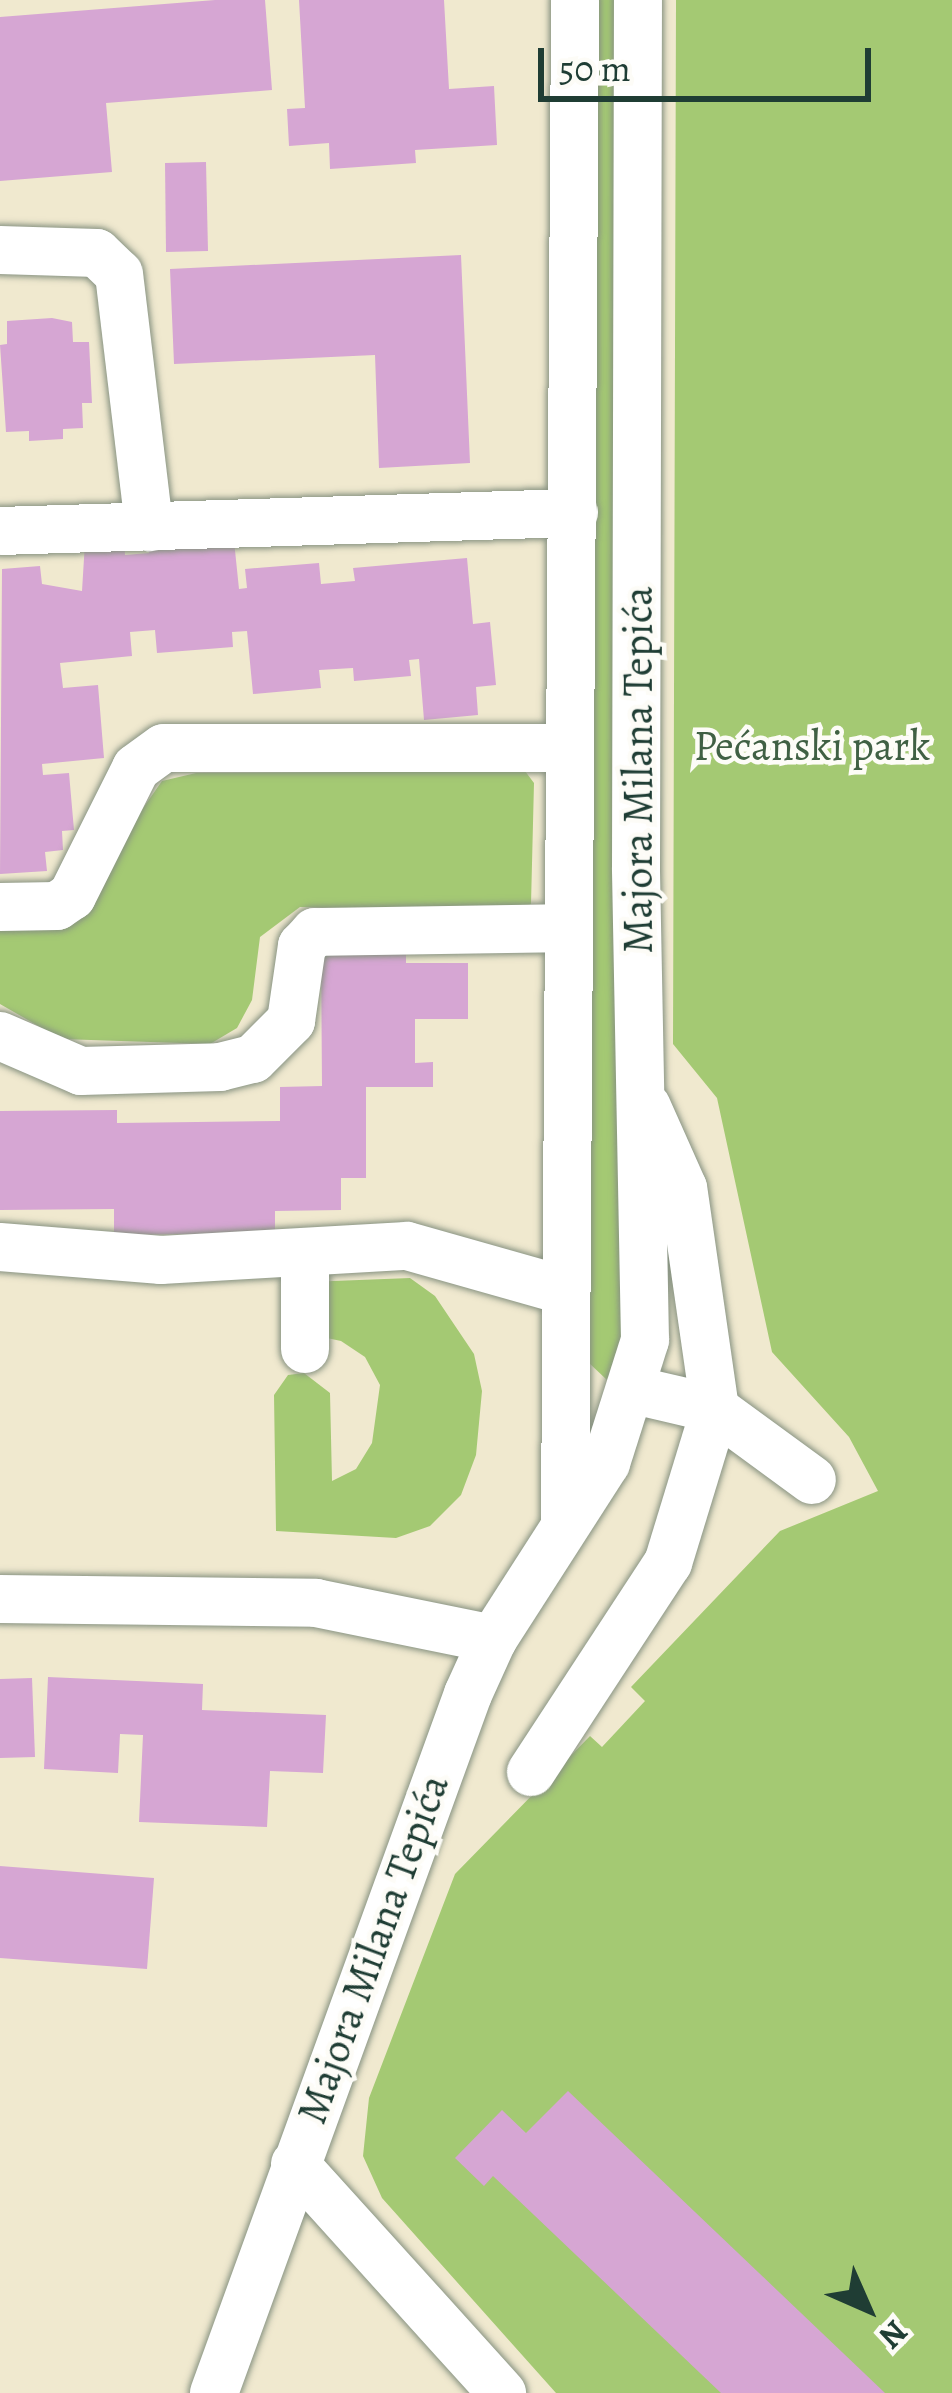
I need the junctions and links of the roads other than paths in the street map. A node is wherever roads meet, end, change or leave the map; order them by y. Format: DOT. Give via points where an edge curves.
graph roads {
  1 [pos="575,0"];
  2 [pos="638,0"];
  3 [pos="0,250"];
  4 [pos="574,513"];
  5 [pos="149,527"];
  6 [pos="0,531"];
  7 [pos="570,748"];
  8 [pos="0,907"];
  9 [pos="567,928"];
  10 [pos="0,1036"];
  11 [pos="638,1086"];
  12 [pos="0,1247"];
  13 [pos="305,1257"];
  14 [pos="566,1291"];
  15 [pos="305,1349"];
  16 [pos="634,1390"];
  17 [pos="716,1409"];
  18 [pos="812,1480"];
  19 [pos="565,1521"];
  20 [pos="0,1598"];
  21 [pos="493,1639"];
  22 [pos="531,1772"];
  23 [pos="295,2164"];
  24 [pos="214,2393"];
  25 [pos="502,2393"];
  1 -- 4 [label="street, Majora Milana Tepića"];
  2 -- 11 [label="street, Majora Milana Tepića"];
  3 -- 5 [label="street" via="97,253 119,274"];
  4 -- 5 [label="street"];
  4 -- 7 [label="street, Majora Milana Tepića"];
  5 -- 6 [label="street"];
  7 -- 8 [label="street" via="164,748 136,768 72,896 57,906"];
  7 -- 9 [label="street, Majora Milana Tepića"];
  9 -- 10 [label="street" via="315,932 302,946 292,1021 253,1060 220,1067 81,1071"];
  9 -- 14 [label="street, Majora Milana Tepića"];
  11 -- 16 [label="street, Majora Milana Tepića" via="645,1340"];
  11 -- 17 [label="street" via="683,1188"];
  12 -- 13 [label="street" via="161,1260"];
  13 -- 14 [label="street" via="407,1246"];
  13 -- 15 [label="street"];
  14 -- 19 [label="street, Majora Milana Tepića"];
  16 -- 17 [label="street"];
  16 -- 19 [label="street, Majora Milana Tepića" via="606,1463"];
  17 -- 18 [label="street"];
  17 -- 22 [label="street" via="668,1563"];
  19 -- 21 [label="street, Majora Milana Tepića"];
  20 -- 21 [label="street" via="316,1603"];
  21 -- 23 [label="street, Majora Milana Tepića"];
  23 -- 24 [label="street, Majora Milana Tepića"];
  23 -- 25 [label="street"];
}
